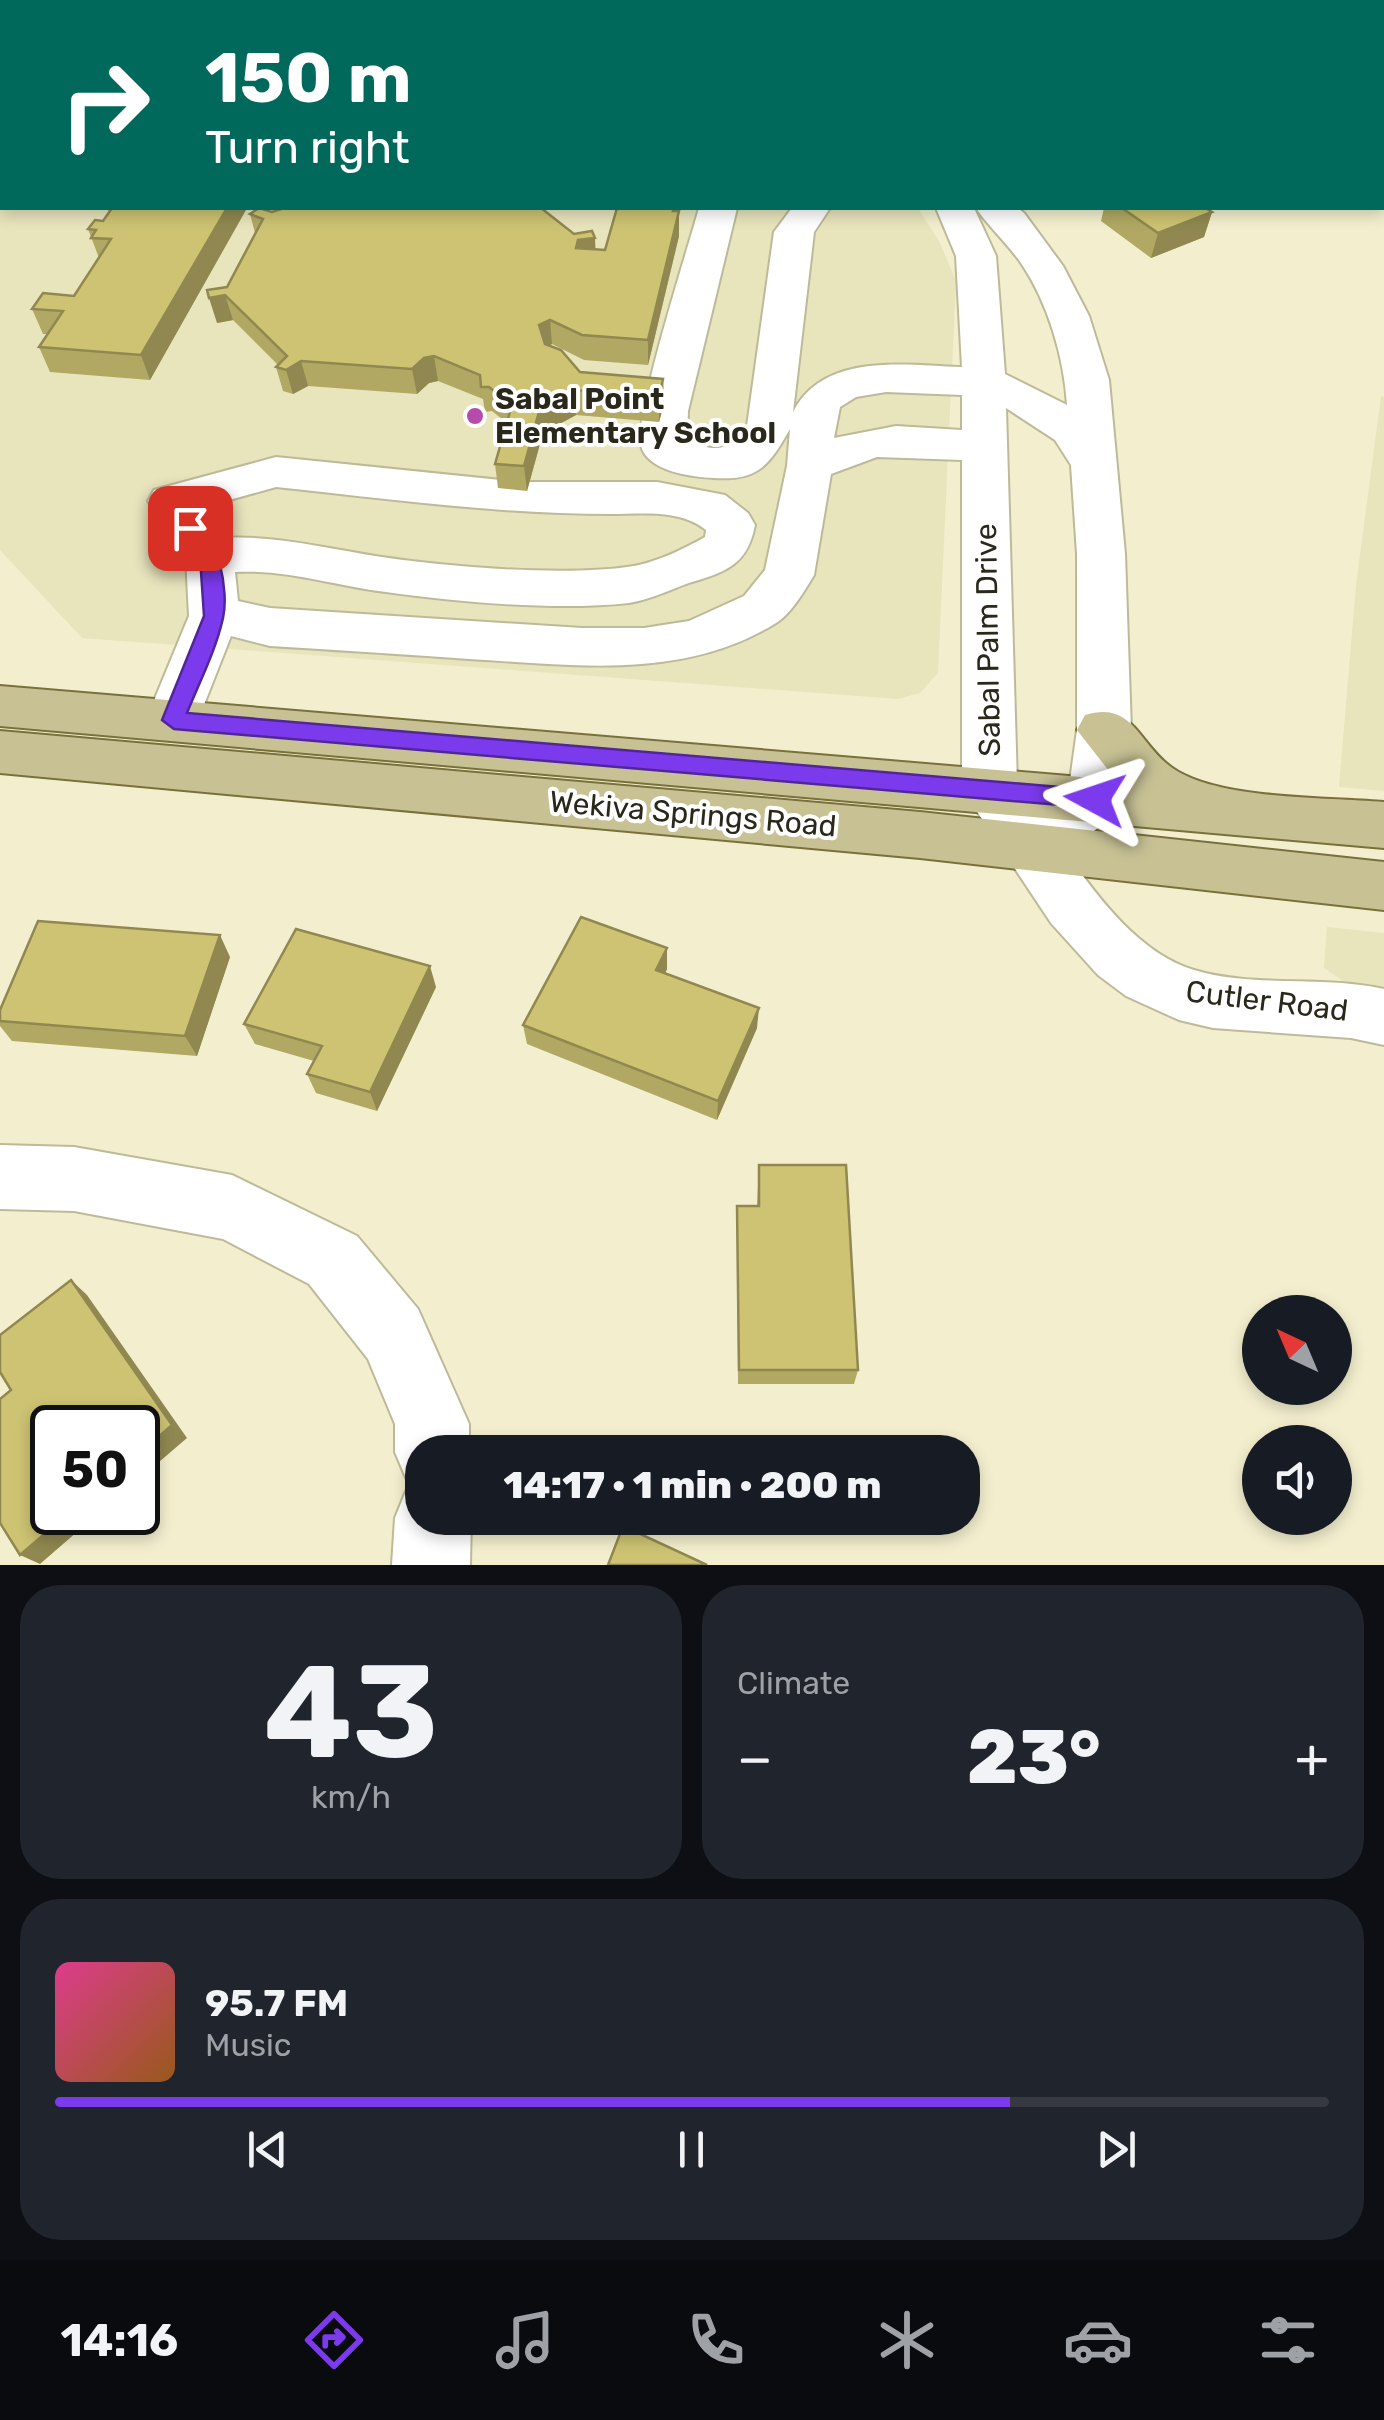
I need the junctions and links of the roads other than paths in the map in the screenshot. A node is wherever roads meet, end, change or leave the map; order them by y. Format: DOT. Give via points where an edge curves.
graph roads {
  1 [pos="717,210"];
  2 [pos="810,210"];
  3 [pos="956,210"];
  4 [pos="997,210"];
  5 [pos="985,382"];
  6 [pos="986,447"];
  7 [pos="810,466"];
  8 [pos="1095,467"];
  9 [pos="210,556"];
  10 [pos="214,614"];
  11 [pos="0,706"];
  12 [pos="174,720"];
  13 [pos="1104,730"];
  14 [pos="0,752"];
  15 [pos="990,789"];
  16 [pos="1095,799"];
  17 [pos="1204,809"];
  18 [pos="1384,825"];
  19 [pos="1033,846"];
  20 [pos="1384,886"];
  21 [pos="1384,1017"];
  22 [pos="0,1177"];
  23 [pos="432,1435"];
  24 [pos="432,1535"];
  25 [pos="431,1565"];
  1 -- 2 [label="street" via="666,412 664,446 692,462 734,464 752,455 769,426 794,232"];
  3 -- 5 [label="street, Sabal Palm Drive" via="976,256"];
  4 -- 8 [label="street" via="1043,266 1068,316 1087,380"];
  5 -- 6 [label="street, Sabal Palm Drive"];
  5 -- 7 [label="street" via="886,378 844,385 822,398 813,416"];
  5 -- 8 [label="street" via="1071,430"];
  6 -- 7 [label="street" via="883,438 848,446"];
  6 -- 15 [label="street, Sabal Palm Drive"];
  7 -- 10 [label="street" via="790,575 762,608 698,638 644,648 582,647 270,627"];
  8 -- 13 [label="street"];
  9 -- 9 [label="street" via="171,501 276,472 521,498 657,498 708,506 732,525 727,546 700,562 630,585 513,585 385,576 264,552"];
  9 -- 10 [label="street"];
  10 -- 12 [label="street"];
  11 -- 12 [label="main road, Wekiva Springs Road"];
  12 -- 15 [label="main road, Wekiva Springs Road"];
  13 -- 16 [label="street"];
  13 -- 17 [label="main road" via="1152,782"];
  14 -- 19 [label="main road, Wekiva Springs Road"];
  15 -- 16 [label="main road, Wekiva Springs Road"];
  15 -- 19 [label="street, Sabal Palm Drive"];
  16 -- 17 [label="main road, Wekiva Springs Road"];
  16 -- 19 [label="street"];
  17 -- 18 [label="main road, Wekiva Springs Road"];
  19 -- 20 [label="main road, Wekiva Springs Road"];
  19 -- 21 [label="street, Cutler Road" via="1085,926 1126,962 1180,994"];
  22 -- 23 [label="street" via="74,1180 232,1208 333,1260 393,1334"];
  24 -- 25 [label="street"];
}
